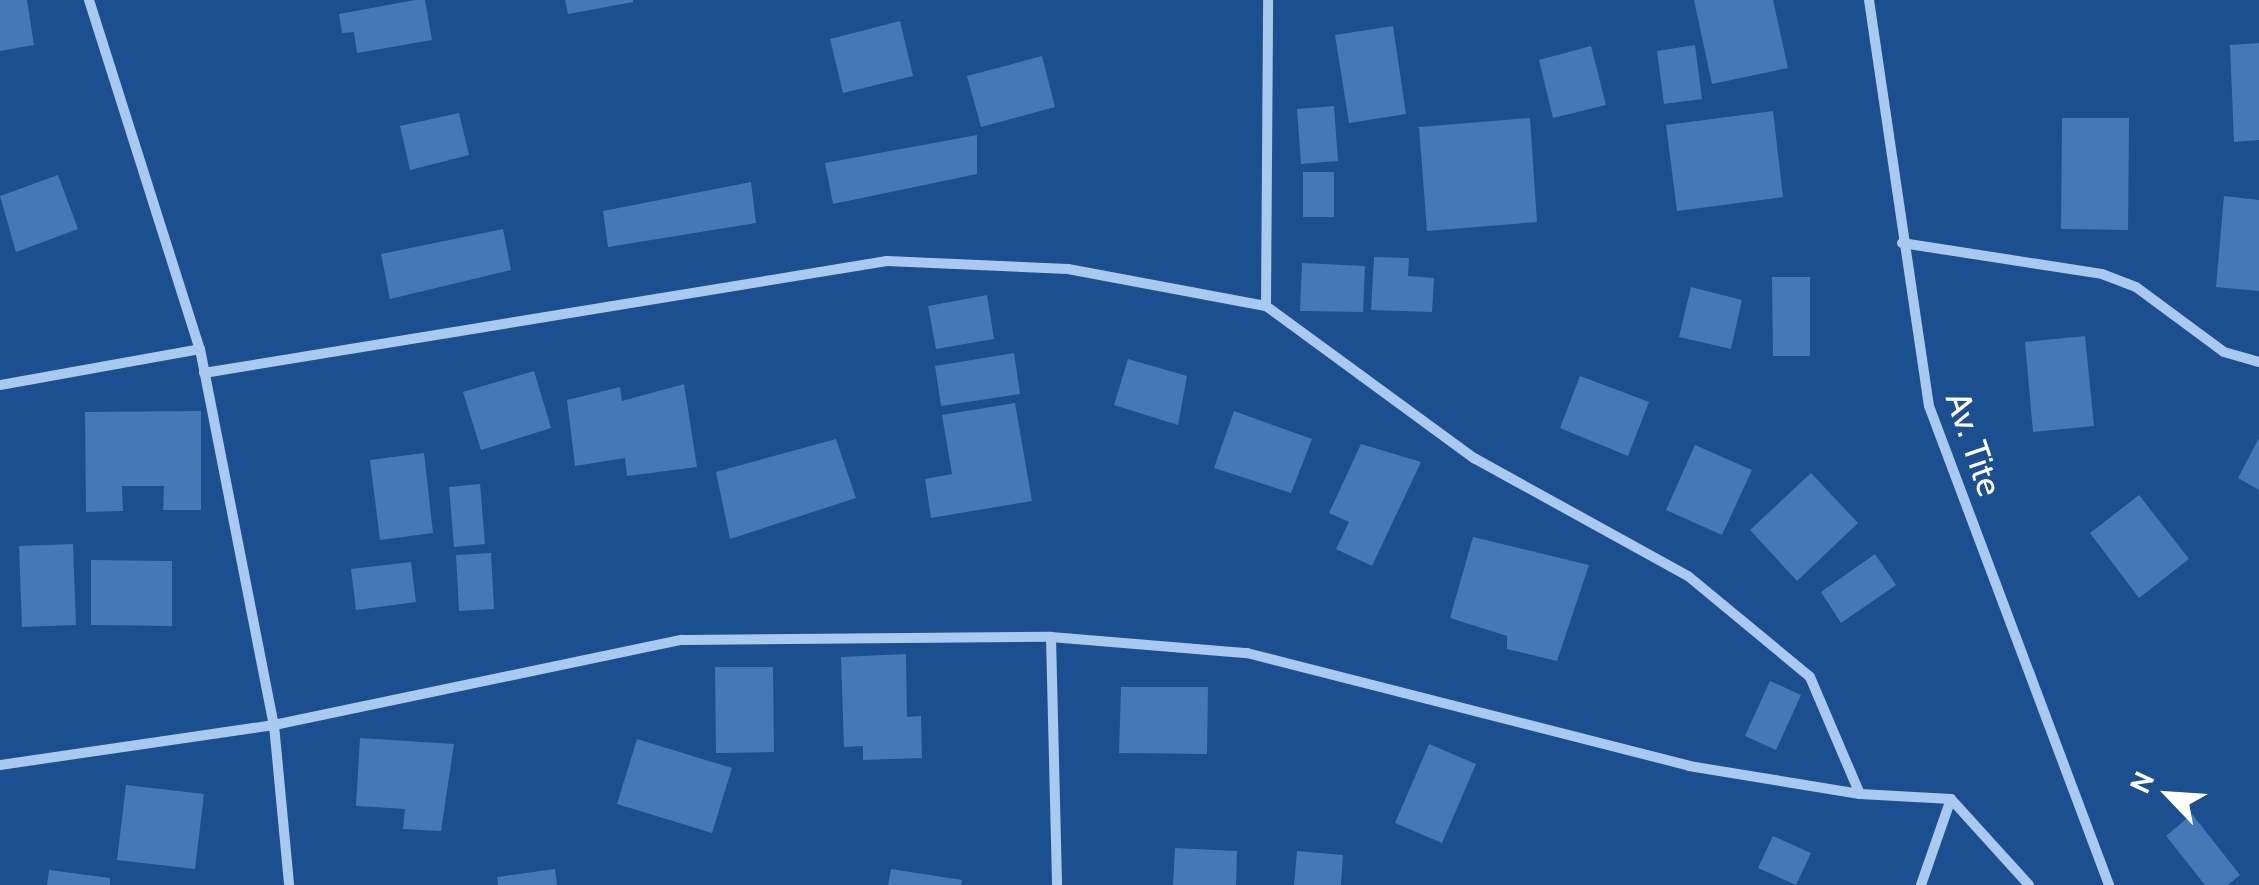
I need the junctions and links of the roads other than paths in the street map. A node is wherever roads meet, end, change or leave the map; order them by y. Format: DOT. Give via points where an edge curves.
graph roads {
  1 [pos="89,0"];
  2 [pos="1268,0"];
  3 [pos="1869,0"];
  4 [pos="1902,243"];
  5 [pos="1266,306"];
  6 [pos="200,349"];
  7 [pos="2259,362"];
  8 [pos="204,373"];
  9 [pos="0,385"];
  10 [pos="1052,637"];
  11 [pos="274,725"];
  12 [pos="0,766"];
  13 [pos="1860,794"];
  14 [pos="1951,800"];
  15 [pos="289,885"];
  16 [pos="1057,885"];
  17 [pos="1921,885"];
  18 [pos="2029,885"];
  19 [pos="2109,885"];
  1 -- 6 [label="street"];
  2 -- 5 [label="street"];
  3 -- 4 [label="street, Av. Tite"];
  4 -- 7 [label="street" via="2102,274 2148,294 2224,352"];
  4 -- 19 [label="street, Av. Tite" via="1929,406"];
  5 -- 8 [label="street" via="1068,269 886,261"];
  5 -- 13 [label="street" via="1474,458 1688,576 1810,677"];
  6 -- 8 [label="street"];
  6 -- 9 [label="street"];
  8 -- 11 [label="street"];
  10 -- 11 [label="street" via="682,640"];
  10 -- 13 [label="street" via="1246,653 1690,766"];
  10 -- 16 [label="street"];
  11 -- 12 [label="street"];
  11 -- 15 [label="street"];
  13 -- 14 [label="street"];
  14 -- 17 [label="street"];
  14 -- 18 [label="street"];
}
